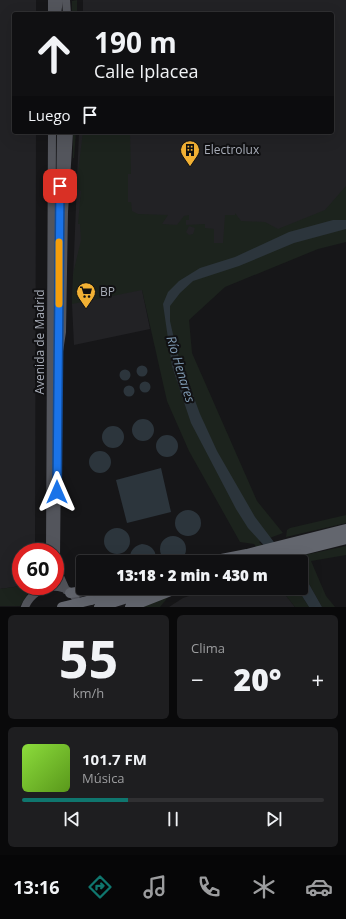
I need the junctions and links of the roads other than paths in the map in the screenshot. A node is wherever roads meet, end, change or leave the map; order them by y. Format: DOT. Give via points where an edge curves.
graph roads {
  1 [pos="52,0"];
  2 [pos="59,0"];
  3 [pos="66,0"];
  4 [pos="52,12"];
  5 [pos="57,12"];
  6 [pos="64,12"];
  7 [pos="67,12"];
  8 [pos="53,134"];
  9 [pos="61,134"];
  10 [pos="69,134"];
  11 [pos="71,194"];
  12 [pos="58,358"];
  13 [pos="346,528"];
  14 [pos="346,539"];
  15 [pos="50,543"];
  16 [pos="244,554"];
  17 [pos="239,555"];
  18 [pos="241,555"];
  19 [pos="282,555"];
  20 [pos="64,590"];
  21 [pos="68,592"];
  22 [pos="76,593"];
  23 [pos="32,595"];
  24 [pos="108,595"];
  25 [pos="137,595"];
  26 [pos="160,595"];
  27 [pos="25,607"];
  28 [pos="62,607"];
  29 [pos="79,607"];
  30 [pos="99,607"];
  31 [pos="130,607"];
  1 -- 4 [label="main road"];
  2 -- 5 [label="main road"];
  3 -- 6 [label="main road"];
  3 -- 7 [label="main road, bridge"];
  8 -- 15 [label="main road, Avenida de Madrid"];
  9 -- 12 [label="main road"];
  10 -- 11 [label="main road"];
  10 -- 12 [label="main road, Avenida de Madrid" via="64,212 62,332"];
  12 -- 21 [label="main road, Avenida de Madrid" via="56,557 57,570"];
  13 -- 16 [label="highway"];
  14 -- 19 [label="highway"];
  16 -- 17 [label="highway"];
  16 -- 18 [label="highway"];
  20 -- 21 [label="main road"];
  21 -- 22 [label="highway"];
  21 -- 29 [label="main road, Avenida de Madrid"];
  23 -- 27 [label="main road"];
  24 -- 28 [label="highway, bridge"];
  25 -- 30 [label="highway"];
  26 -- 31 [label="highway"];
}
